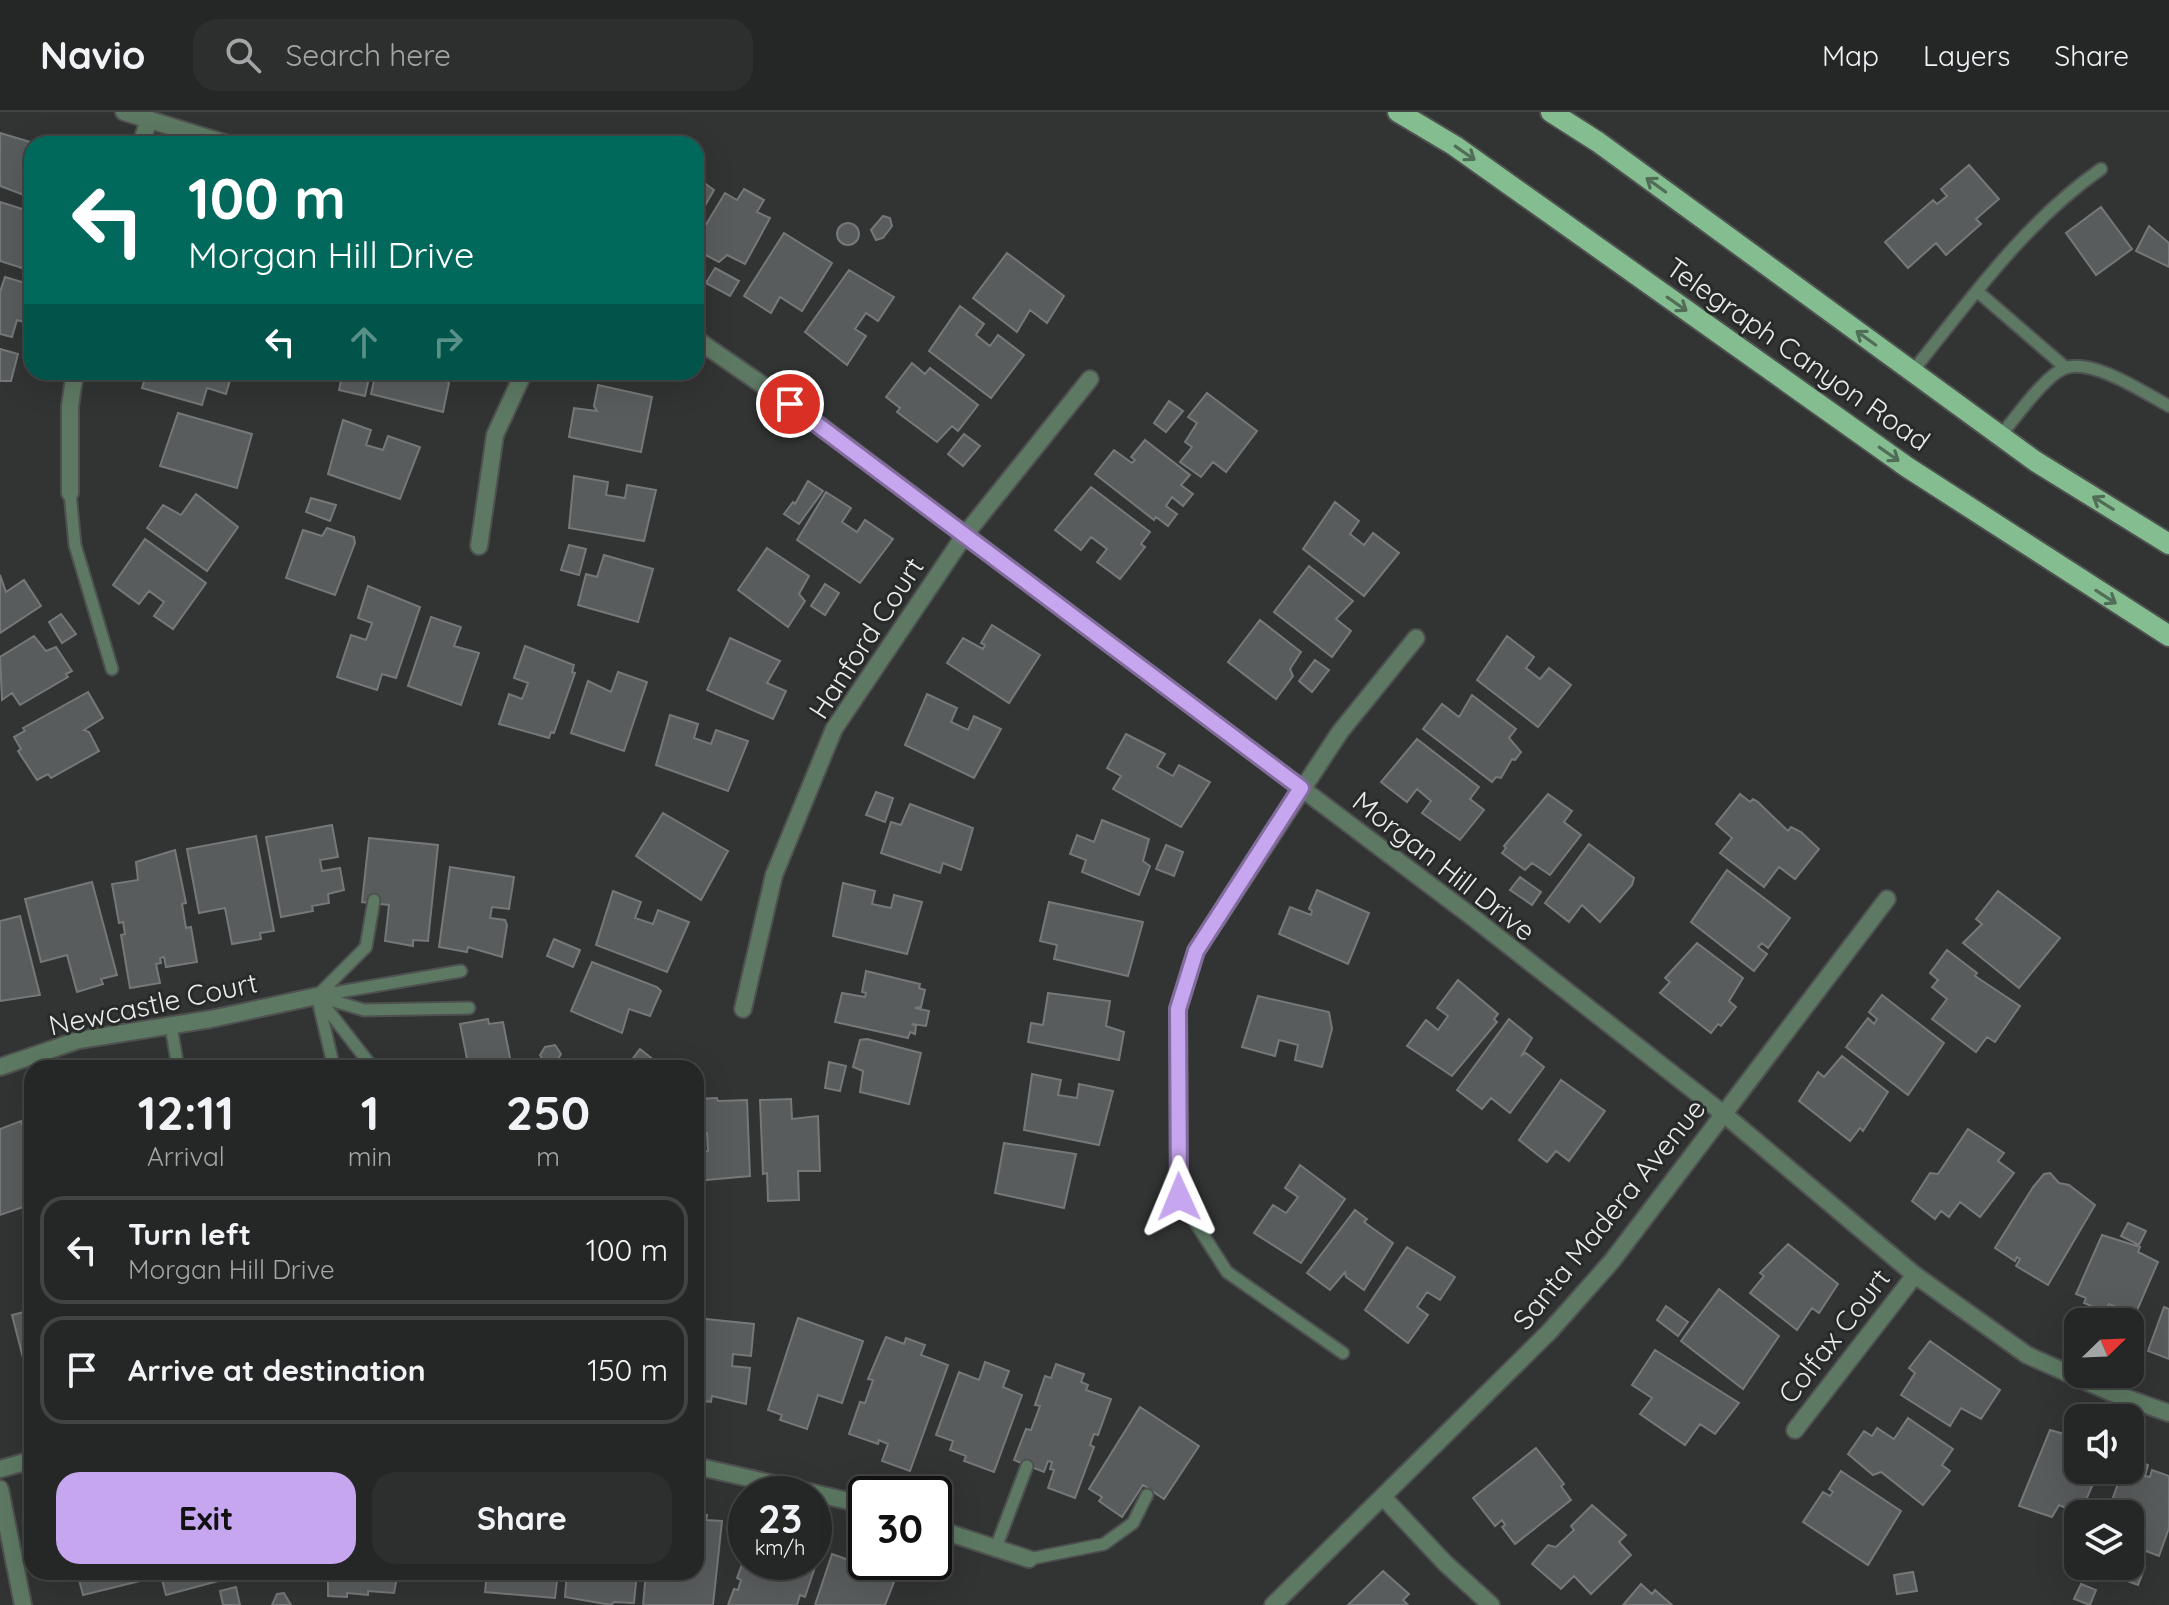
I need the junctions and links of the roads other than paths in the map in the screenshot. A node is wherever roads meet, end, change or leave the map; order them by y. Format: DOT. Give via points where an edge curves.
graph roads {
  1 [pos="124,112"];
  2 [pos="1398,112"];
  3 [pos="1551,112"];
  4 [pos="149,119"];
  5 [pos="144,136"];
  6 [pos="203,136"];
  7 [pos="2101,169"];
  8 [pos="1977,291"];
  9 [pos="704,345"];
  10 [pos="2066,368"];
  11 [pos="1912,372"];
  12 [pos="1090,379"];
  13 [pos="74,380"];
  14 [pos="520,380"];
  15 [pos="2169,406"];
  16 [pos="2000,436"];
  17 [pos="70,493"];
  18 [pos="964,536"];
  19 [pos="2169,544"];
  20 [pos="479,546"];
  21 [pos="2169,636"];
  22 [pos="1416,638"];
  23 [pos="112,669"];
  24 [pos="1301,788"];
  25 [pos="1887,899"];
  26 [pos="374,900"];
  27 [pos="461,971"];
  28 [pos="317,996"];
  29 [pos="469,1008"];
  30 [pos="743,1009"];
  31 [pos="171,1026"];
  32 [pos="177,1060"];
  33 [pos="332,1060"];
  34 [pos="367,1060"];
  35 [pos="0,1067"];
  36 [pos="1725,1115"];
  37 [pos="1179,1197"];
  38 [pos="1915,1275"];
  39 [pos="1343,1353"];
  40 [pos="2169,1413"];
  41 [pos="1795,1430"];
  42 [pos="24,1462"];
  43 [pos="1027,1466"];
  44 [pos="704,1468"];
  45 [pos="0,1469"];
  46 [pos="0,1489"];
  47 [pos="1147,1495"];
  48 [pos="1383,1497"];
  49 [pos="848,1501"];
  50 [pos="952,1534"];
  51 [pos="995,1550"];
  52 [pos="1029,1559"];
  53 [pos="23,1605"];
  54 [pos="1273,1605"];
  55 [pos="1491,1605"];
  1 -- 4 [label="street"];
  2 -- 21 [label="main road, Telegraph Canyon Road, one-way" via="1455,146 1907,467"];
  11 -- 3 [label="main road, Telegraph Canyon Road, one-way"];
  4 -- 5 [label="street"];
  4 -- 6 [label="street"];
  7 -- 8 [label="lane" via="2062,196"];
  8 -- 10 [label="lane"];
  8 -- 11 [label="lane"];
  9 -- 18 [label="street, Morgan Hill Drive"];
  10 -- 15 [label="lane" via="2088,366"];
  10 -- 16 [label="lane"];
  11 -- 16 [label="main road, Telegraph Canyon Road"];
  12 -- 18 [label="street, Hanford Court"];
  13 -- 17 [label="street"];
  14 -- 20 [label="street" via="495,435"];
  19 -- 16 [label="main road, Telegraph Canyon Road, one-way"];
  17 -- 23 [label="lane" via="75,545"];
  18 -- 24 [label="street, Morgan Hill Drive"];
  18 -- 30 [label="street, Hanford Court" via="834,729 774,875"];
  22 -- 24 [label="street"];
  24 -- 36 [label="street, Morgan Hill Drive"];
  24 -- 37 [label="street" via="1196,951 1178,1009"];
  25 -- 36 [label="street, Santa Madera Avenue"];
  26 -- 28 [label="lane" via="366,947"];
  27 -- 28 [label="lane"];
  28 -- 29 [label="lane" via="364,1010"];
  28 -- 31 [label="street, Newcastle Court"];
  28 -- 33 [label="lane"];
  28 -- 34 [label="lane"];
  31 -- 32 [label="lane"];
  31 -- 35 [label="street, Newcastle Court" via="79,1040"];
  36 -- 38 [label="street, Morgan Hill Drive"];
  36 -- 48 [label="street, Santa Madera Avenue" via="1612,1261 1550,1331"];
  37 -- 39 [label="lane" via="1227,1272"];
  38 -- 40 [label="street, Morgan Hill Drive" via="2027,1355"];
  38 -- 41 [label="street, Colfax Court"];
  42 -- 45 [label="street"];
  43 -- 51 [label="lane"];
  44 -- 49 [label="street"];
  46 -- 53 [label="street"];
  47 -- 52 [label="lane" via="1133,1523 1104,1544"];
  48 -- 54 [label="street, Santa Madera Avenue"];
  48 -- 55 [label="street"];
  50 -- 51 [label="street"];
  51 -- 52 [label="street"];
}
